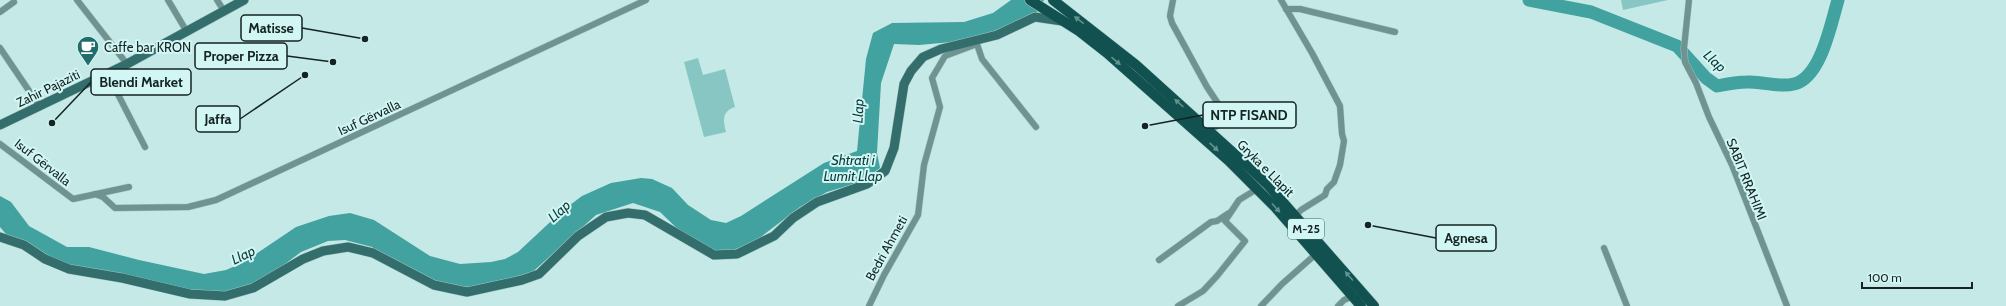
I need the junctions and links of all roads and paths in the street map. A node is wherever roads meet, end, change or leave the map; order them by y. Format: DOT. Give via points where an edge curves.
graph roads {
  1 [pos="77,0"];
  2 [pos="168,0"];
  3 [pos="217,0"];
  4 [pos="244,0"];
  5 [pos="646,0"];
  6 [pos="1030,0"];
  7 [pos="1173,0"];
  8 [pos="1281,0"];
  9 [pos="1689,0"];
  10 [pos="1054,1"];
  11 [pos="14,2"];
  12 [pos="1286,9"];
  13 [pos="224,11"];
  14 [pos="0,12"];
  15 [pos="1046,16"];
  16 [pos="187,32"];
  17 [pos="1395,32"];
  18 [pos="0,48"];
  19 [pos="127,64"];
  20 [pos="107,73"];
  21 [pos="40,107"];
  22 [pos="0,125"];
  23 [pos="1036,126"];
  24 [pos="1204,131"];
  25 [pos="0,144"];
  26 [pos="145,148"];
  27 [pos="1232,158"];
  28 [pos="129,187"];
  29 [pos="1258,189"];
  30 [pos="95,194"];
  31 [pos="1233,209"];
  32 [pos="1295,216"];
  33 [pos="0,237"];
  34 [pos="1604,248"];
  35 [pos="1316,254"];
  36 [pos="1159,260"];
  37 [pos="1353,296"];
  38 [pos="869,306"];
  39 [pos="1178,306"];
  40 [pos="1261,306"];
  41 [pos="1338,306"];
  42 [pos="1361,306"];
  43 [pos="1374,306"];
  44 [pos="1627,306"];
  45 [pos="1786,306"];
  1 -- 19 [label="street"];
  2 -- 16 [label="street"];
  3 -- 13 [label="street"];
  4 -- 13 [label="main road, Zahir Pajaziti"];
  5 -- 30 [label="street, Isuf Gërvalla" via="216,200 188,207 115,208 103,197"];
  6 -- 15 [label="main road, Gryka e Llapit / M-25"];
  7 -- 24 [label="street" via="1170,16 1172,23 1219,105 1222,120 1219,126"];
  8 -- 12 [label="street"];
  9 -- 45 [label="street, SABIT RRAHIMI" via="1685,62 1732,165"];
  24 -- 10 [label="main road, Gryka e Llapit / M-25, one-way" via="1136,65"];
  11 -- 14 [label="street"];
  12 -- 17 [label="street" via="1300,9"];
  12 -- 32 [label="street" via="1340,106 1344,141 1334,182 1324,195"];
  13 -- 16 [label="main road, Zahir Pajaziti"];
  15 -- 24 [label="main road, Gryka e Llapit / M-25, one-way" via="1062,21 1079,31"];
  15 -- 33 [label="main road" via="1035,17 997,35 941,49 923,57 904,84 894,148 885,171 867,184 816,202 793,218 774,236 737,254 714,255 645,214 628,213 606,217 578,236 539,274 467,292 434,285 373,253 348,247 323,251 303,259 253,288 224,296 190,294 69,269 45,259 24,245"];
  16 -- 19 [label="main road, Zahir Pajaziti"];
  18 -- 21 [label="street"];
  19 -- 20 [label="main road, Zahir Pajaziti"];
  20 -- 21 [label="main road, Zahir Pajaziti"];
  20 -- 26 [label="street"];
  21 -- 22 [label="main road, Zahir Pajaziti"];
  23 -- 38 [label="street, Bedri Ahmeti" via="982,59 977,44 945,56 932,78 940,106 924,165 918,215"];
  24 -- 27 [label="main road, Gryka e Llapit / M-25"];
  25 -- 30 [label="street, Isuf Gërvalla" via="72,199"];
  27 -- 29 [label="main road, Gryka e Llapit / M-25"];
  27 -- 32 [label="main road, Gryka e Llapit / M-25" via="1267,184"];
  28 -- 30 [label="street, Isuf Gërvalla"];
  29 -- 31 [label="street" via="1238,200"];
  29 -- 35 [label="main road, Gryka e Llapit / M-25, one-way"];
  31 -- 36 [label="street"];
  31 -- 39 [label="street" via="1225,221 1245,241 1203,291"];
  43 -- 32 [label="main road, Gryka e Llapit / M-25, one-way"];
  34 -- 44 [label="street"];
  35 -- 37 [label="main road, Gryka e Llapit / M-25"];
  35 -- 40 [label="street"];
  37 -- 41 [label="street"];
  37 -- 42 [label="main road, Gryka e Llapit / M-25"];
}
